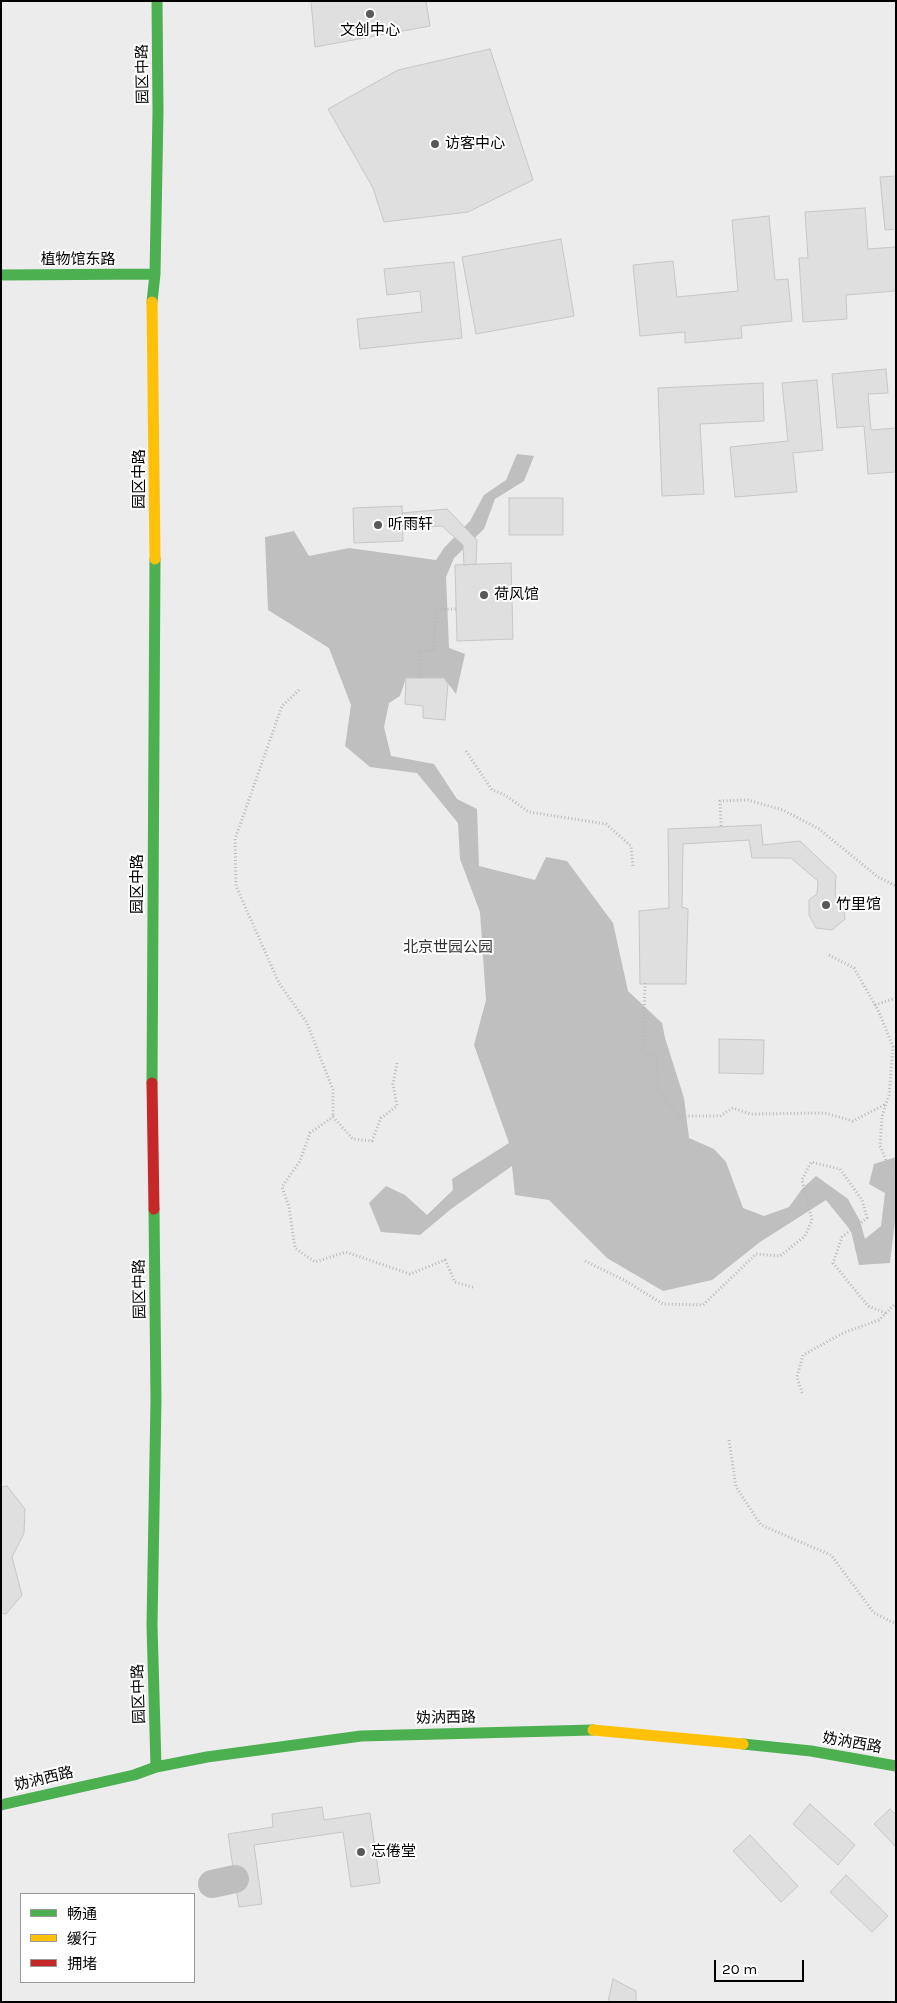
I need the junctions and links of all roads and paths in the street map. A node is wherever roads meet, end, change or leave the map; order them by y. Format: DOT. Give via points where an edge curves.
graph roads {
  1 [pos="157,1"];
  2 [pos="156,274"];
  3 [pos="1,275"];
  4 [pos="456,609"];
  5 [pos="420,678"];
  6 [pos="299,690"];
  7 [pos="466,751"];
  8 [pos="721,826"];
  9 [pos="634,868"];
  10 [pos="896,886"];
  11 [pos="829,955"];
  12 [pos="646,983"];
  13 [pos="896,998"];
  14 [pos="875,1005"];
  15 [pos="397,1063"];
  16 [pos="886,1104"];
  17 [pos="333,1117"];
  18 [pos="896,1173"];
  19 [pos="586,1261"];
  20 [pos="475,1288"];
  21 [pos="896,1303"];
  22 [pos="888,1314"];
  23 [pos="802,1393"];
  24 [pos="728,1440"];
  25 [pos="896,1624"];
  26 [pos="896,1766"];
  27 [pos="156,1767"];
  28 [pos="1,1805"];
  1 -- 2 [label="street, 园区中路"];
  2 -- 3 [label="street, 植物馆东路"];
  2 -- 27 [label="street, 园区中路" via="152,288 155,494 152,1060 156,1400 152,1625"];
  4 -- 5 [label="path" via="435,610 434,651 420,651"];
  6 -- 17 [label="path" via="282,706 235,838 236,886 279,983 307,1023 333,1090"];
  7 -- 9 [label="path" via="492,790 529,812 606,824 631,846"];
  8 -- 10 [label="path" via="720,801 748,800 783,810 818,830 878,877"];
  11 -- 14 [label="path" via="854,968"];
  12 -- 16 [label="path" via="643,1052 658,1056 657,1088 679,1116 720,1116 733,1108 750,1114 825,1113 853,1121"];
  13 -- 14 [label="path"];
  14 -- 16 [label="path" via="893,1048"];
  15 -- 17 [label="path" via="393,1084 397,1106 381,1118 372,1141 353,1139"];
  16 -- 18 [label="path" via="880,1146"];
  17 -- 20 [label="path" via="310,1134 300,1160 282,1188 289,1207 295,1248 316,1262 346,1252 410,1274 445,1260 455,1282"];
  19 -- 22 [label="path" via="663,1304 703,1305 756,1254 780,1256 805,1236 812,1220 802,1180 812,1162 840,1170 862,1200 867,1218 842,1236 832,1263 868,1306"];
  21 -- 22 [label="path"];
  22 -- 23 [label="path" via="803,1355 797,1377"];
  24 -- 25 [label="path" via="736,1487 761,1525 832,1555 874,1613"];
  26 -- 27 [label="street, 妫汭西路" via="811,1751 597,1730 361,1736"];
  27 -- 28 [label="street, 妫汭西路"];
}
